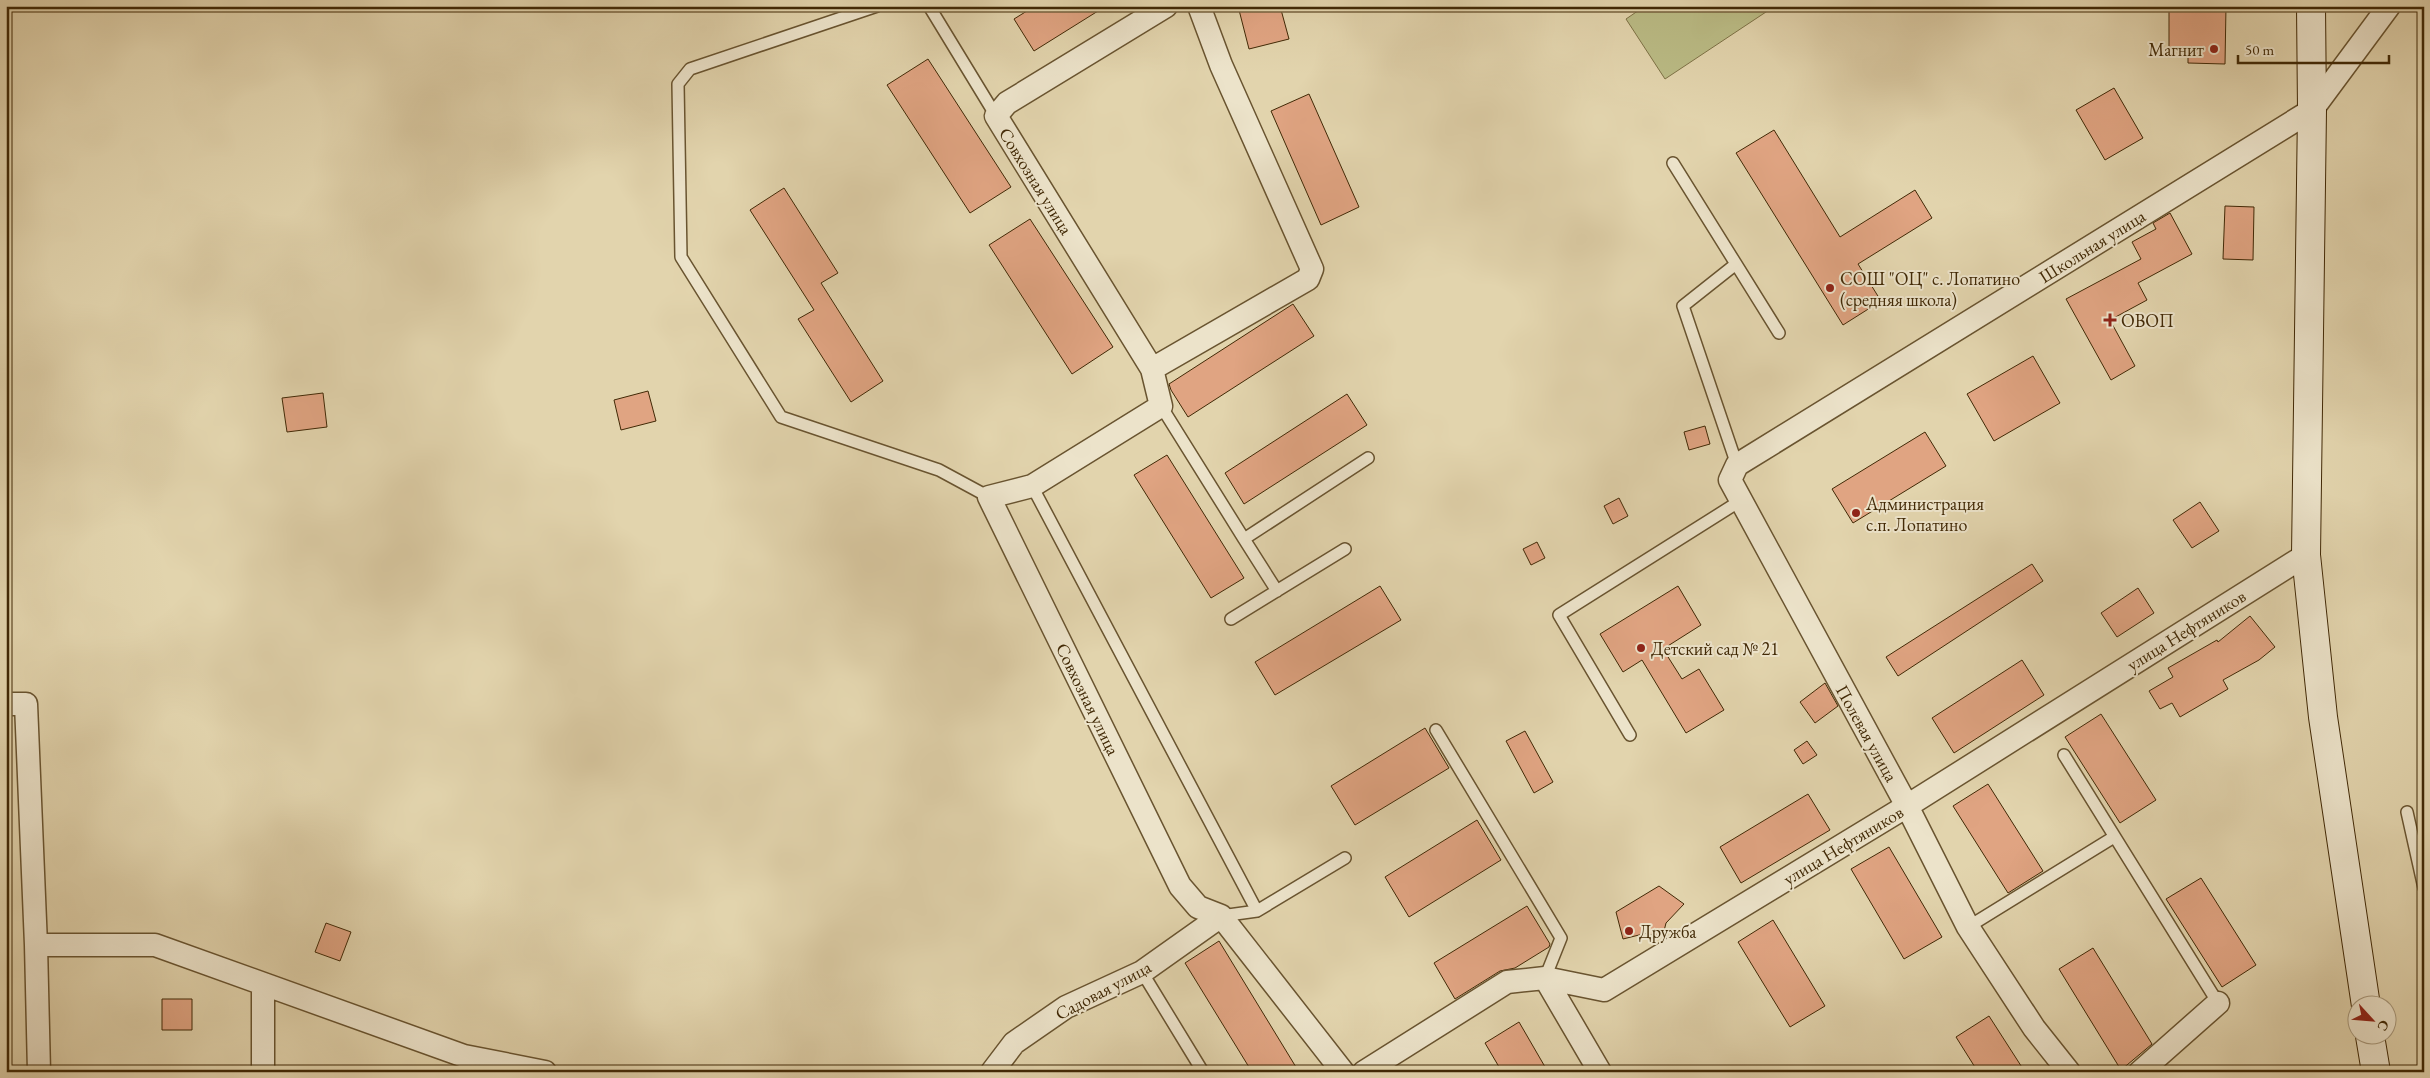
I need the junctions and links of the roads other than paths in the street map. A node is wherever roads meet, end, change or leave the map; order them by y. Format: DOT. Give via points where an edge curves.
graph roads {
  1 [pos="877,6"];
  2 [pos="929,6"];
  3 [pos="1166,6"];
  4 [pos="1199,6"];
  5 [pos="2311,6"];
  6 [pos="2389,6"];
  7 [pos="2312,110"];
  8 [pos="996,116"];
  9 [pos="1673,163"];
  10 [pos="1736,264"];
  11 [pos="1779,333"];
  12 [pos="1152,369"];
  13 [pos="1161,406"];
  14 [pos="1368,458"];
  15 [pos="1737,465"];
  16 [pos="1032,486"];
  17 [pos="989,498"];
  18 [pos="1740,501"];
  19 [pos="1244,539"];
  20 [pos="1345,549"];
  21 [pos="2306,555"];
  22 [pos="1277,591"];
  23 [pos="1231,619"];
  24 [pos="6,704"];
  25 [pos="1436,730"];
  26 [pos="1630,735"];
  27 [pos="2064,755"];
  28 [pos="1907,806"];
  29 [pos="2407,812"];
  30 [pos="2114,837"];
  31 [pos="1345,858"];
  32 [pos="2424,888"];
  33 [pos="1257,911"];
  34 [pos="1221,916"];
  35 [pos="1968,927"];
  36 [pos="36,945"];
  37 [pos="1142,972"];
  38 [pos="1545,978"];
  39 [pos="263,984"];
  40 [pos="2365,996"];
  41 [pos="2218,1004"];
  42 [pos="2372,1046"];
  43 [pos="39,1072"];
  44 [pos="263,1072"];
  45 [pos="545,1072"];
  46 [pos="992,1072"];
  47 [pos="1203,1072"];
  48 [pos="1343,1072"];
  49 [pos="1364,1072"];
  50 [pos="1600,1072"];
  51 [pos="2069,1072"];
  52 [pos="2140,1072"];
  53 [pos="2376,1072"];
  1 -- 17 [label="lane" via="690,69 678,84 681,256 781,417 939,470"];
  2 -- 8 [label="lane"];
  3 -- 8 [label="street, Совхозная улица" via="1006,103"];
  4 -- 12 [label="street" via="1220,65 1312,269 1308,279"];
  5 -- 7 [label="street"];
  6 -- 7 [label="street, Школьная улица"];
  7 -- 15 [label="street, Школьная улица"];
  7 -- 21 [label="street"];
  8 -- 12 [label="street, Совхозная улица"];
  9 -- 10 [label="lane"];
  10 -- 11 [label="lane"];
  10 -- 15 [label="lane" via="1683,306"];
  12 -- 13 [label="street, Совхозная улица"];
  13 -- 16 [label="street"];
  13 -- 19 [label="lane"];
  14 -- 19 [label="lane"];
  15 -- 18 [label="street, Полевая улица" via="1730,480"];
  16 -- 17 [label="street"];
  16 -- 33 [label="lane"];
  17 -- 34 [label="street, Совхозная улица" via="1180,886 1198,907"];
  18 -- 26 [label="lane" via="1559,615"];
  18 -- 28 [label="street, Полевая улица"];
  19 -- 22 [label="lane"];
  20 -- 22 [label="lane"];
  21 -- 28 [label="street, улица Нефтяников"];
  21 -- 40 [label="street" via="2323,717"];
  22 -- 23 [label="lane"];
  24 -- 36 [label="street" via="26,704"];
  25 -- 38 [label="lane" via="1561,938"];
  27 -- 30 [label="lane"];
  28 -- 35 [label="street, Полевая улица"];
  28 -- 38 [label="street, улица Нефтяников" via="1604,990"];
  29 -- 32 [label="lane"];
  30 -- 35 [label="lane"];
  30 -- 41 [label="lane"];
  31 -- 33 [label="lane"];
  33 -- 34 [label="lane"];
  34 -- 37 [label="street, Садовая улица"];
  34 -- 48 [label="street"];
  35 -- 51 [label="street, Полевая улица" via="2034,1028"];
  36 -- 39 [label="street" via="155,945"];
  36 -- 43 [label="street"];
  37 -- 46 [label="street, Садовая улица" via="1066,1007 1014,1043"];
  37 -- 47 [label="lane"];
  38 -- 49 [label="street, улица Нефтяников" via="1508,982"];
  38 -- 50 [label="street"];
  39 -- 44 [label="street"];
  39 -- 45 [label="street" via="464,1056"];
  41 -- 52 [label="street"];
  42 -- 53 [label="street"];
}
